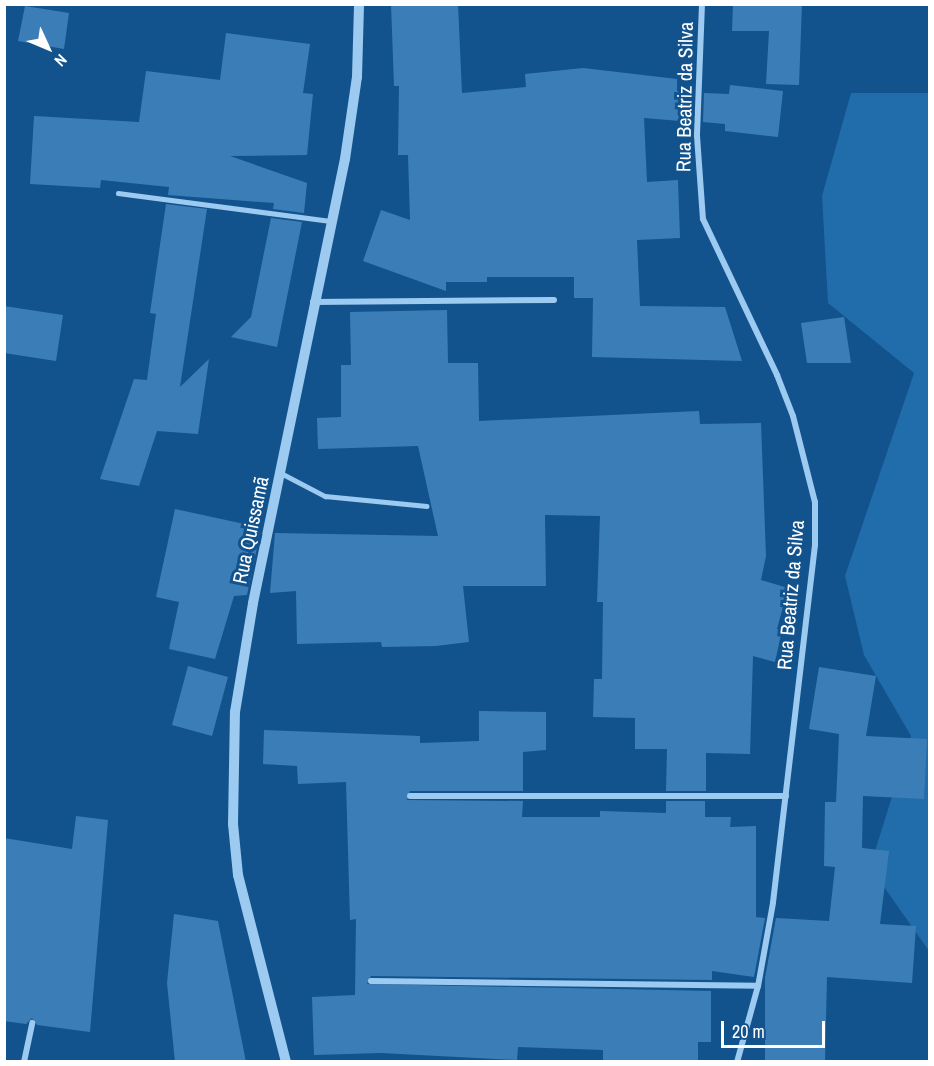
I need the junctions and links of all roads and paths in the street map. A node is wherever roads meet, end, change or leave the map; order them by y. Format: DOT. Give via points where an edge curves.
graph roads {
  1 [pos="358,4"];
  2 [pos="702,4"];
  3 [pos="118,193"];
  4 [pos="332,221"];
  5 [pos="554,300"];
  6 [pos="313,302"];
  7 [pos="281,473"];
  8 [pos="427,506"];
  9 [pos="410,796"];
  10 [pos="786,796"];
  11 [pos="371,981"];
  12 [pos="758,986"];
  13 [pos="32,1023"];
  14 [pos="24,1062"];
  15 [pos="286,1062"];
  16 [pos="737,1062"];
  1 -- 4 [label="street, Rua Quissamã" via="357,77"];
  2 -- 10 [label="street, Rua Beatriz da Silva" via="696,136 703,219 781,386 815,502 815,544"];
  3 -- 4 [label="lane"];
  4 -- 6 [label="street, Rua Quissamã"];
  5 -- 6 [label="street"];
  6 -- 7 [label="street, Rua Quissamã"];
  7 -- 8 [label="lane" via="325,496"];
  7 -- 15 [label="street, Rua Quissamã" via="244,653 232,768 240,885"];
  9 -- 10 [label="street"];
  10 -- 12 [label="street, Rua Beatriz da Silva"];
  11 -- 12 [label="street"];
  12 -- 16 [label="street, Rua Beatriz da Silva"];
  13 -- 14 [label="street"];
}
